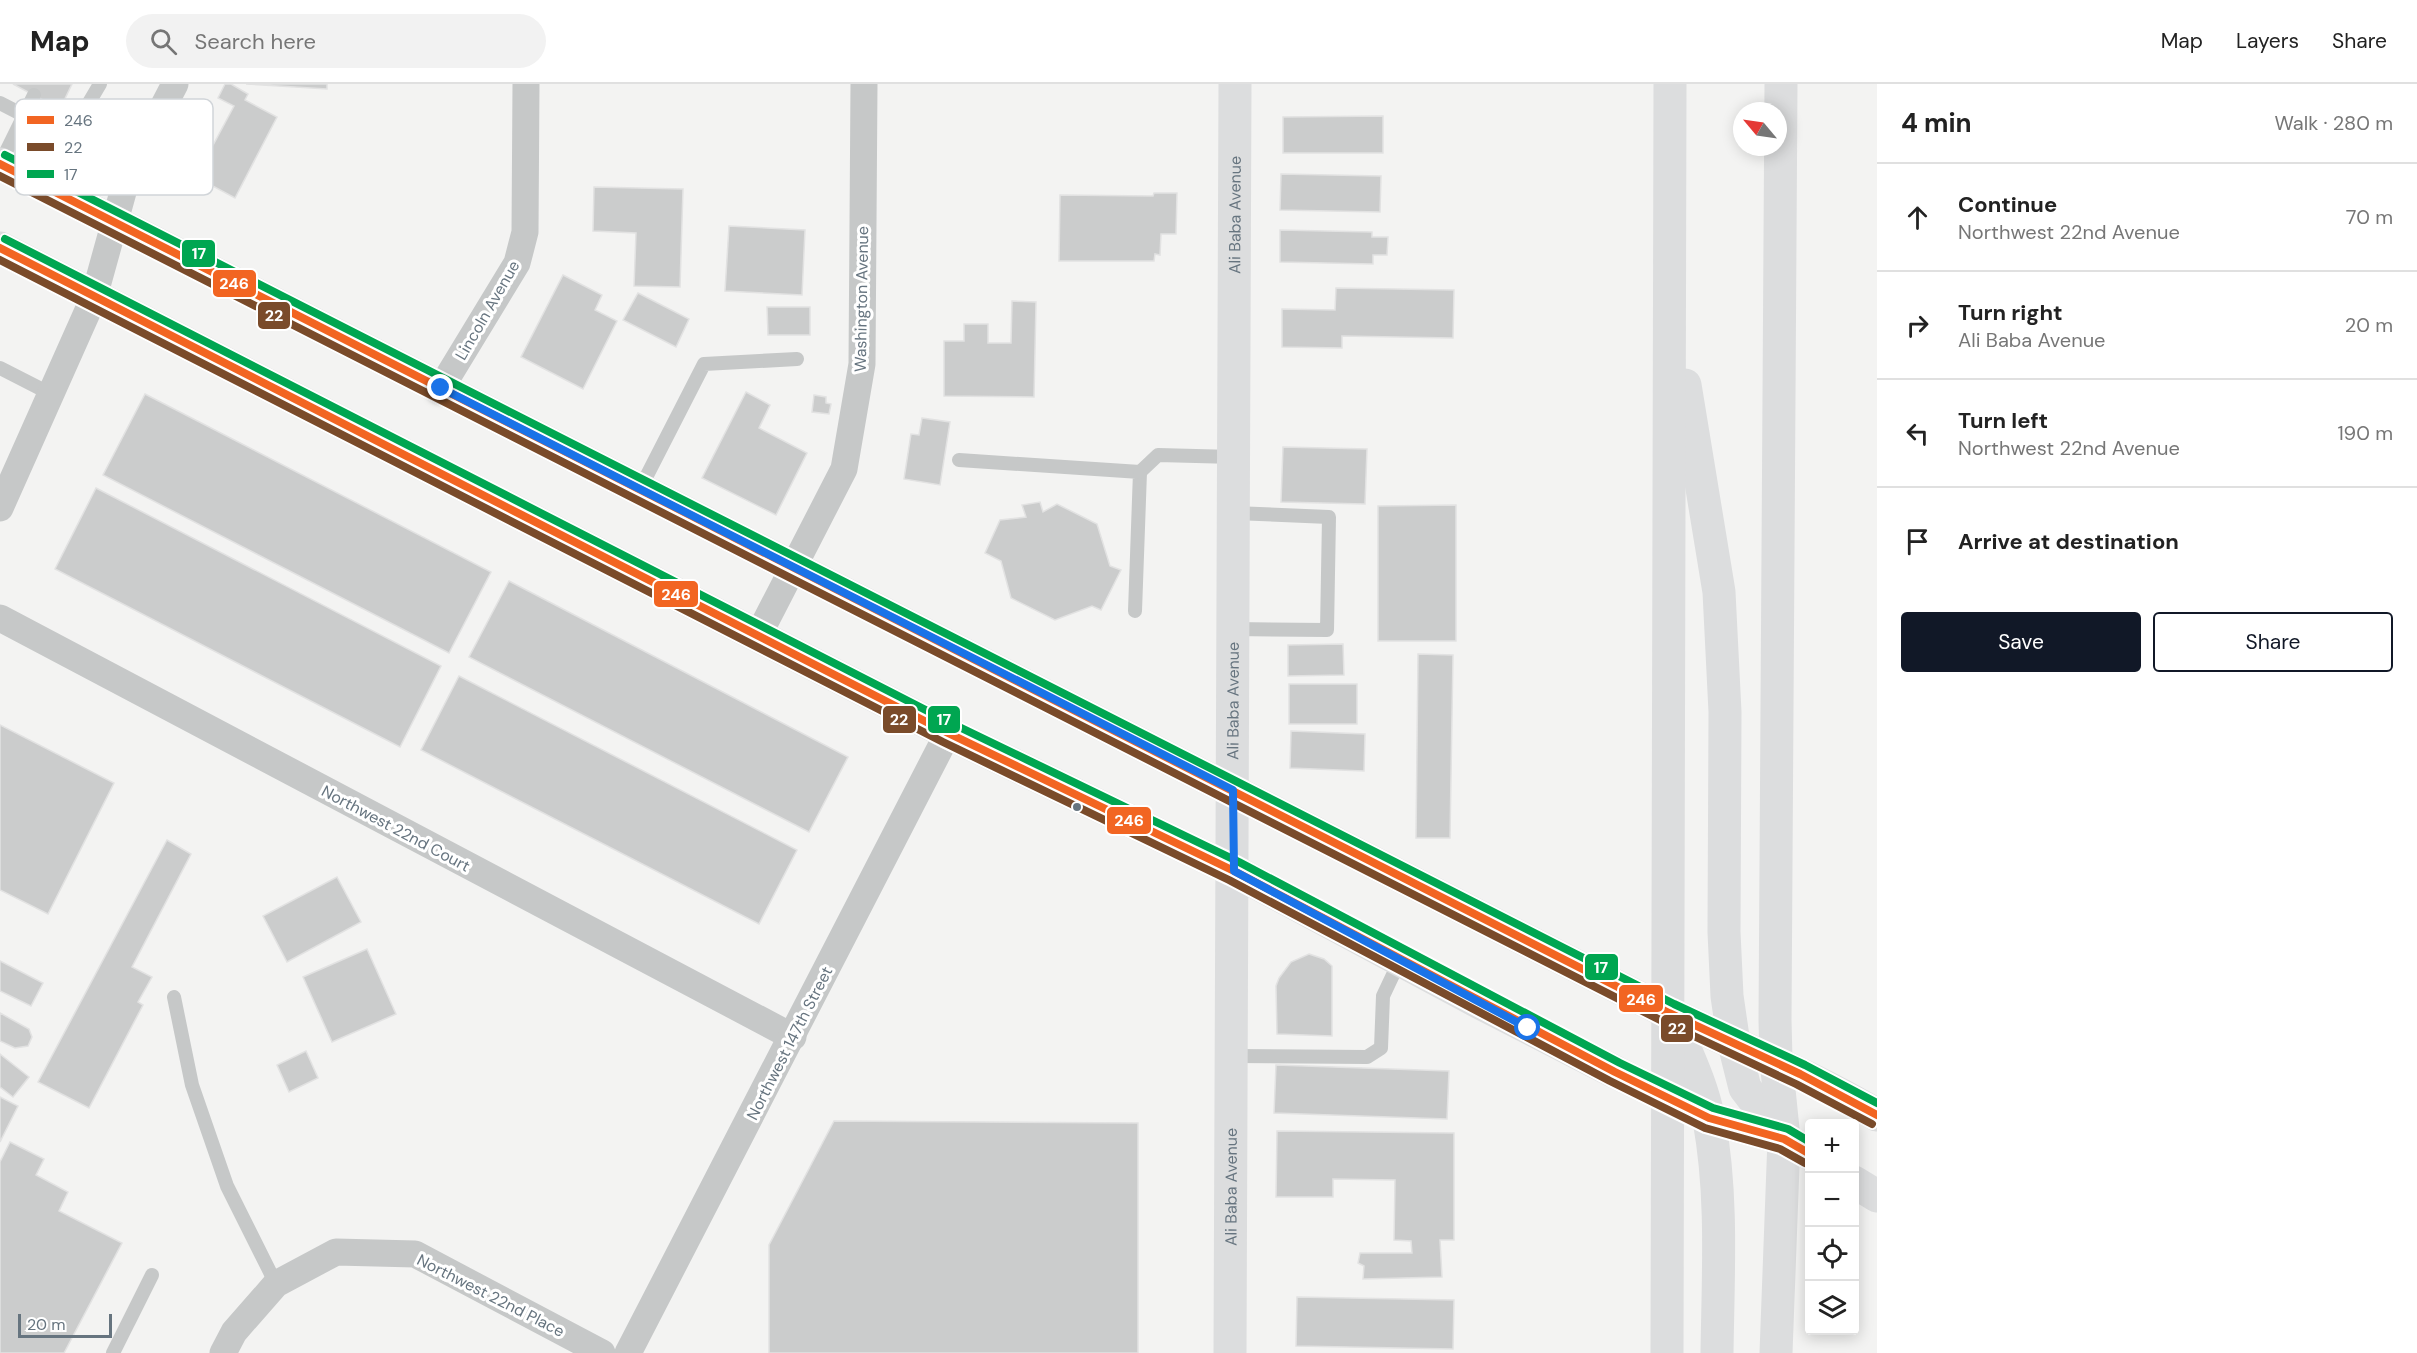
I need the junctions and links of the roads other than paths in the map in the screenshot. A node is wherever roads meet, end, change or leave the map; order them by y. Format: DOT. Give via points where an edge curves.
graph roads {
  1 [pos="100,84"];
  2 [pos="526,84"];
  3 [pos="864,84"];
  4 [pos="1235,84"];
  5 [pos="1670,84"];
  6 [pos="1781,84"];
  7 [pos="34,95"];
  8 [pos="32,99"];
  9 [pos="91,99"];
  10 [pos="0,103"];
  11 [pos="15,111"];
  12 [pos="15,134"];
  13 [pos="0,164"];
  14 [pos="15,172"];
  15 [pos="61,195"];
  16 [pos="122,195"];
  17 [pos="115,222"];
  18 [pos="0,248"];
  19 [pos="1670,290"];
  20 [pos="94,297"];
  21 [pos="797,359"];
  22 [pos="0,368"];
  23 [pos="441,388"];
  24 [pos="51,394"];
  25 [pos="1234,457"];
  26 [pos="959,460"];
  27 [pos="1140,472"];
  28 [pos="640,489"];
  29 [pos="0,508"];
  30 [pos="1234,513"];
  31 [pos="793,567"];
  32 [pos="1135,611"];
  33 [pos="0,618"];
  34 [pos="1234,628"];
  35 [pos="758,636"];
  36 [pos="948,733"];
  37 [pos="1233,790"];
  38 [pos="1234,871"];
  39 [pos="1400,960"];
  40 [pos="174,997"];
  41 [pos="1669,1013"];
  42 [pos="793,1037"];
  43 [pos="1734,1044"];
  44 [pos="1233,1056"];
  45 [pos="1776,1060"];
  46 [pos="1669,1098"];
  47 [pos="1877,1115"];
  48 [pos="1709,1118"];
  49 [pos="1797,1147"];
  50 [pos="1859,1185"];
  51 [pos="1877,1196"];
  52 [pos="152,1275"];
  53 [pos="276,1284"];
  54 [pos="113,1353"];
  55 [pos="223,1353"];
  56 [pos="602,1353"];
  57 [pos="628,1353"];
  58 [pos="1230,1353"];
  59 [pos="1667,1353"];
  60 [pos="1718,1353"];
  61 [pos="1776,1353"];
  1 -- 9 [label="lane"];
  2 -- 23 [label="street, Lincoln Avenue" via="525,232 517,263"];
  3 -- 31 [label="street, Washington Avenue" via="862,364 844,469"];
  4 -- 25 [label="main road, Ali Baba Avenue"];
  5 -- 19 [label="main road"];
  6 -- 45 [label="main road"];
  7 -- 8 [label="lane"];
  10 -- 11 [label="lane"];
  12 -- 13 [label="lane"];
  13 -- 14 [label="main road"];
  15 -- 17 [label="main road"];
  16 -- 17 [label="street"];
  17 -- 20 [label="street"];
  17 -- 23 [label="main road"];
  18 -- 20 [label="main road"];
  19 -- 41 [label="main road"];
  19 -- 43 [label="main road" via="1719,591 1725,712 1724,932"];
  20 -- 24 [label="street"];
  20 -- 35 [label="main road"];
  21 -- 28 [label="lane" via="704,364"];
  22 -- 24 [label="lane"];
  23 -- 28 [label="main road"];
  24 -- 29 [label="street"];
  25 -- 27 [label="lane" via="1158,455"];
  25 -- 30 [label="main road, Ali Baba Avenue"];
  26 -- 27 [label="lane"];
  27 -- 32 [label="lane"];
  28 -- 31 [label="main road"];
  30 -- 34 [label="main road, Ali Baba Avenue"];
  30 -- 34 [label="lane" via="1329,517 1327,630"];
  31 -- 35 [label="street, Washington Avenue"];
  31 -- 37 [label="main road"];
  33 -- 42 [label="street, Northwest 22nd Court"];
  34 -- 37 [label="main road, Ali Baba Avenue"];
  35 -- 36 [label="main road"];
  36 -- 38 [label="main road"];
  36 -- 42 [label="street, Northwest 147th Street"];
  37 -- 38 [label="main road, Ali Baba Avenue"];
  37 -- 41 [label="main road"];
  38 -- 39 [label="main road"];
  38 -- 44 [label="main road, Ali Baba Avenue"];
  39 -- 44 [label="lane" via="1383,996 1381,1048 1367,1057"];
  39 -- 46 [label="main road"];
  40 -- 53 [label="lane" via="192,1085 227,1185"];
  41 -- 43 [label="main road"];
  41 -- 46 [label="main road"];
  41 -- 48 [label="main road" via="1695,1072"];
  42 -- 57 [label="street, Northwest 147th Street"];
  43 -- 45 [label="main road"];
  43 -- 49 [label="main road" via="1745,1088"];
  44 -- 58 [label="main road, Ali Baba Avenue"];
  45 -- 47 [label="main road"];
  45 -- 49 [label="main road"];
  46 -- 48 [label="main road"];
  46 -- 59 [label="main road"];
  48 -- 49 [label="main road"];
  48 -- 60 [label="main road" via="1717,1208"];
  49 -- 61 [label="main road"];
  50 -- 51 [label="main road"];
  52 -- 54 [label="lane"];
  53 -- 55 [label="street" via="234,1332"];
  53 -- 56 [label="street, Northwest 22nd Place" via="336,1252 415,1254"];
}
